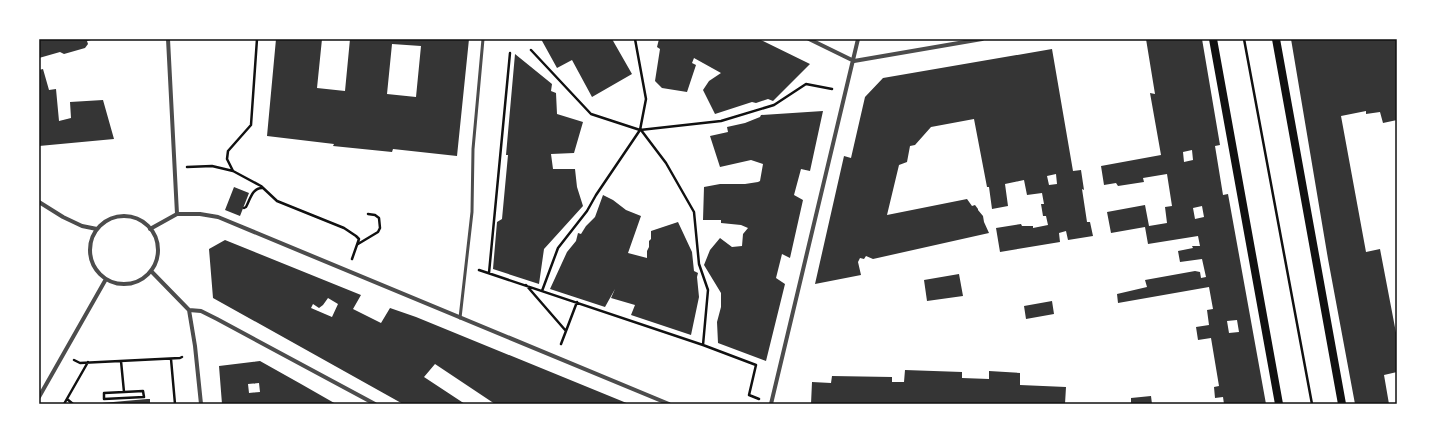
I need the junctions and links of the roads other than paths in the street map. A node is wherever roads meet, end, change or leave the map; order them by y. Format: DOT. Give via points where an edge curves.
graph roads {
  1 [pos="168,39"];
  2 [pos="483,39"];
  3 [pos="809,39"];
  4 [pos="858,39"];
  5 [pos="982,39"];
  6 [pos="1213,39"];
  7 [pos="1276,39"];
  8 [pos="854,61"];
  9 [pos="39,202"];
  10 [pos="177,214"];
  11 [pos="97,228"];
  12 [pos="150,229"];
  13 [pos="151,271"];
  14 [pos="106,279"];
  15 [pos="189,310"];
  16 [pos="460,318"];
  17 [pos="39,397"];
  18 [pos="201,404"];
  19 [pos="375,404"];
  20 [pos="669,404"];
  21 [pos="772,404"];
  22 [pos="1279,404"];
  23 [pos="1342,404"];
  1 -- 10 [label="street"];
  2 -- 16 [label="lane" via="473,149 472,212"];
  3 -- 8 [label="street"];
  4 -- 8 [label="street"];
  5 -- 8 [label="street"];
  6 -- 22 [label="main road"];
  7 -- 23 [label="main road"];
  8 -- 21 [label="street"];
  9 -- 11 [label="street" via="76,223"];
  10 -- 12 [label="street"];
  10 -- 16 [label="street" via="218,217"];
  11 -- 12 [label="street" via="106,221 123,216 135,218"];
  11 -- 14 [label="street" via="90,241 90,255 95,269"];
  12 -- 13 [label="street" via="156,240 158,252"];
  13 -- 14 [label="street" via="141,279 127,284"];
  13 -- 15 [label="street"];
  14 -- 17 [label="street"];
  15 -- 18 [label="street"];
  15 -- 19 [label="street" via="201,311 217,319"];
  16 -- 20 [label="street"];
}
